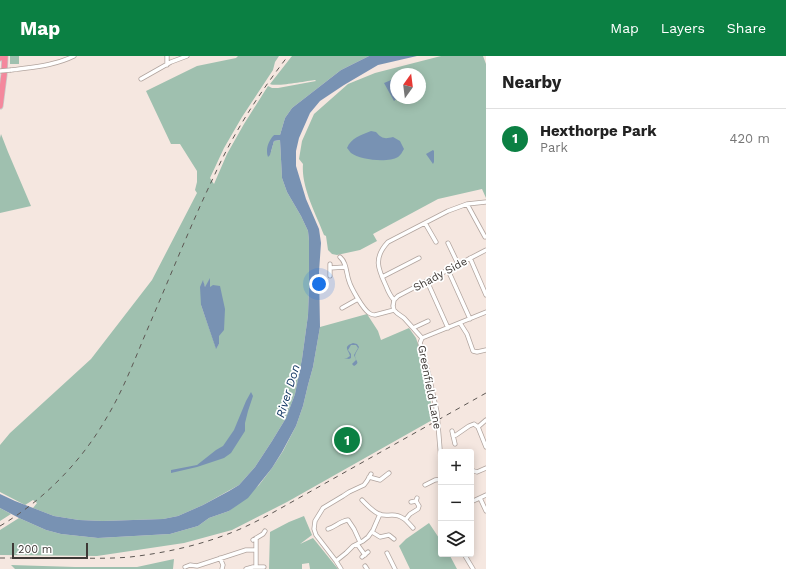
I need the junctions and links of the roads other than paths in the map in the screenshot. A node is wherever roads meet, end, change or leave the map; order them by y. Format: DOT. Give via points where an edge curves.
graph roads {
  1 [pos="5,56"];
  2 [pos="74,56"];
  3 [pos="167,56"];
  4 [pos="187,56"];
  5 [pos="167,65"];
  6 [pos="0,71"];
  7 [pos="141,79"];
  8 [pos="0,106"];
  9 [pos="486,202"];
  10 [pos="467,204"];
  11 [pos="425,222"];
  12 [pos="485,237"];
  13 [pos="436,242"];
  14 [pos="448,244"];
  15 [pos="486,250"];
  16 [pos="340,257"];
  17 [pos="419,258"];
  18 [pos="470,258"];
  19 [pos="458,264"];
  20 [pos="345,267"];
  21 [pos="448,270"];
  22 [pos="330,276"];
  23 [pos="382,277"];
  24 [pos="427,281"];
  25 [pos="486,295"];
  26 [pos="358,299"];
  27 [pos="394,300"];
  28 [pos="342,308"];
  29 [pos="394,310"];
  30 [pos="486,312"];
  31 [pos="421,318"];
  32 [pos="470,318"];
  33 [pos="428,321"];
  34 [pos="423,323"];
  35 [pos="460,323"];
  36 [pos="413,328"];
  37 [pos="448,328"];
  38 [pos="422,338"];
  39 [pos="486,351"];
  40 [pos="486,420"];
  41 [pos="478,427"];
  42 [pos="452,431"];
  43 [pos="453,436"];
  44 [pos="485,440"];
  45 [pos="455,444"];
  46 [pos="486,447"];
  47 [pos="440,449"];
  48 [pos="486,468"];
  49 [pos="474,471"];
  50 [pos="390,472"];
  51 [pos="438,480"];
  52 [pos="425,485"];
  53 [pos="486,495"];
  54 [pos="480,498"];
  55 [pos="362,500"];
  56 [pos="415,501"];
  57 [pos="474,501"];
  58 [pos="419,507"];
  59 [pos="425,508"];
  60 [pos="486,512"];
  61 [pos="380,514"];
  62 [pos="406,519"];
  63 [pos="413,528"];
  64 [pos="265,531"];
  65 [pos="372,532"];
  66 [pos="332,534"];
  67 [pos="394,539"];
  68 [pos="359,543"];
  69 [pos="256,550"];
  70 [pos="387,553"];
  71 [pos="365,555"];
  72 [pos="466,557"];
  73 [pos="220,558"];
  74 [pos="336,561"];
  75 [pos="185,566"];
  76 [pos="256,566"];
  77 [pos="264,567"];
  78 [pos="222,569"];
  79 [pos="246,569"];
  80 [pos="341,569"];
  81 [pos="395,569"];
  82 [pos="473,569"];
  1 -- 8 [label="highway"];
  2 -- 6 [label="street, bridge" via="37,67"];
  3 -- 5 [label="street"];
  4 -- 5 [label="street"];
  5 -- 7 [label="street"];
  9 -- 10 [label="street"];
  10 -- 11 [label="street"];
  10 -- 12 [label="street"];
  11 -- 13 [label="street"];
  11 -- 23 [label="street" via="391,240 381,250 378,259"];
  14 -- 19 [label="street"];
  15 -- 18 [label="street, Shady Side"];
  16 -- 20 [label="street"];
  17 -- 23 [label="street"];
  18 -- 19 [label="street, Shady Side"];
  18 -- 25 [label="street"];
  19 -- 21 [label="street, Shady Side"];
  20 -- 22 [label="street" via="330,266"];
  20 -- 26 [label="street"];
  21 -- 24 [label="street, Shady Side"];
  21 -- 32 [label="street"];
  23 -- 27 [label="street"];
  24 -- 27 [label="street, Shady Side"];
  24 -- 37 [label="street"];
  26 -- 28 [label="street"];
  26 -- 29 [label="street" via="372,315"];
  27 -- 29 [label="street"];
  29 -- 36 [label="street"];
  30 -- 32 [label="street"];
  31 -- 34 [label="street"];
  32 -- 35 [label="street"];
  33 -- 34 [label="street"];
  34 -- 36 [label="street"];
  35 -- 37 [label="street"];
  35 -- 39 [label="street" via="473,352"];
  36 -- 38 [label="street"];
  37 -- 38 [label="street"];
  38 -- 47 [label="street, Greenfield Lane, bridge" via="420,342 436,412"];
  40 -- 41 [label="street"];
  41 -- 43 [label="street" via="472,425"];
  41 -- 44 [label="street"];
  42 -- 43 [label="street"];
  43 -- 45 [label="street"];
  44 -- 46 [label="street"];
  48 -- 49 [label="street"];
  50 -- 74 [label="street" via="380,480 370,475 364,485 324,508 316,521 316,535"];
  51 -- 52 [label="street"];
  53 -- 54 [label="street"];
  54 -- 57 [label="street"];
  54 -- 60 [label="street"];
  55 -- 61 [label="street"];
  56 -- 58 [label="street"];
  58 -- 59 [label="street"];
  58 -- 62 [label="street"];
  61 -- 62 [label="street"];
  61 -- 65 [label="street"];
  62 -- 63 [label="street"];
  64 -- 69 [label="street" via="254,539"];
  65 -- 67 [label="street" via="380,539 389,535"];
  65 -- 68 [label="street"];
  66 -- 68 [label="street" via="329,529 348,519"];
  68 -- 71 [label="street"];
  68 -- 74 [label="street"];
  69 -- 73 [label="street" via="246,550"];
  69 -- 76 [label="street"];
  70 -- 81 [label="street"];
  72 -- 82 [label="street"];
  73 -- 75 [label="street" via="197,566"];
  73 -- 78 [label="street"];
  74 -- 80 [label="street"];
  76 -- 77 [label="street"];
  76 -- 79 [label="street"];
}
